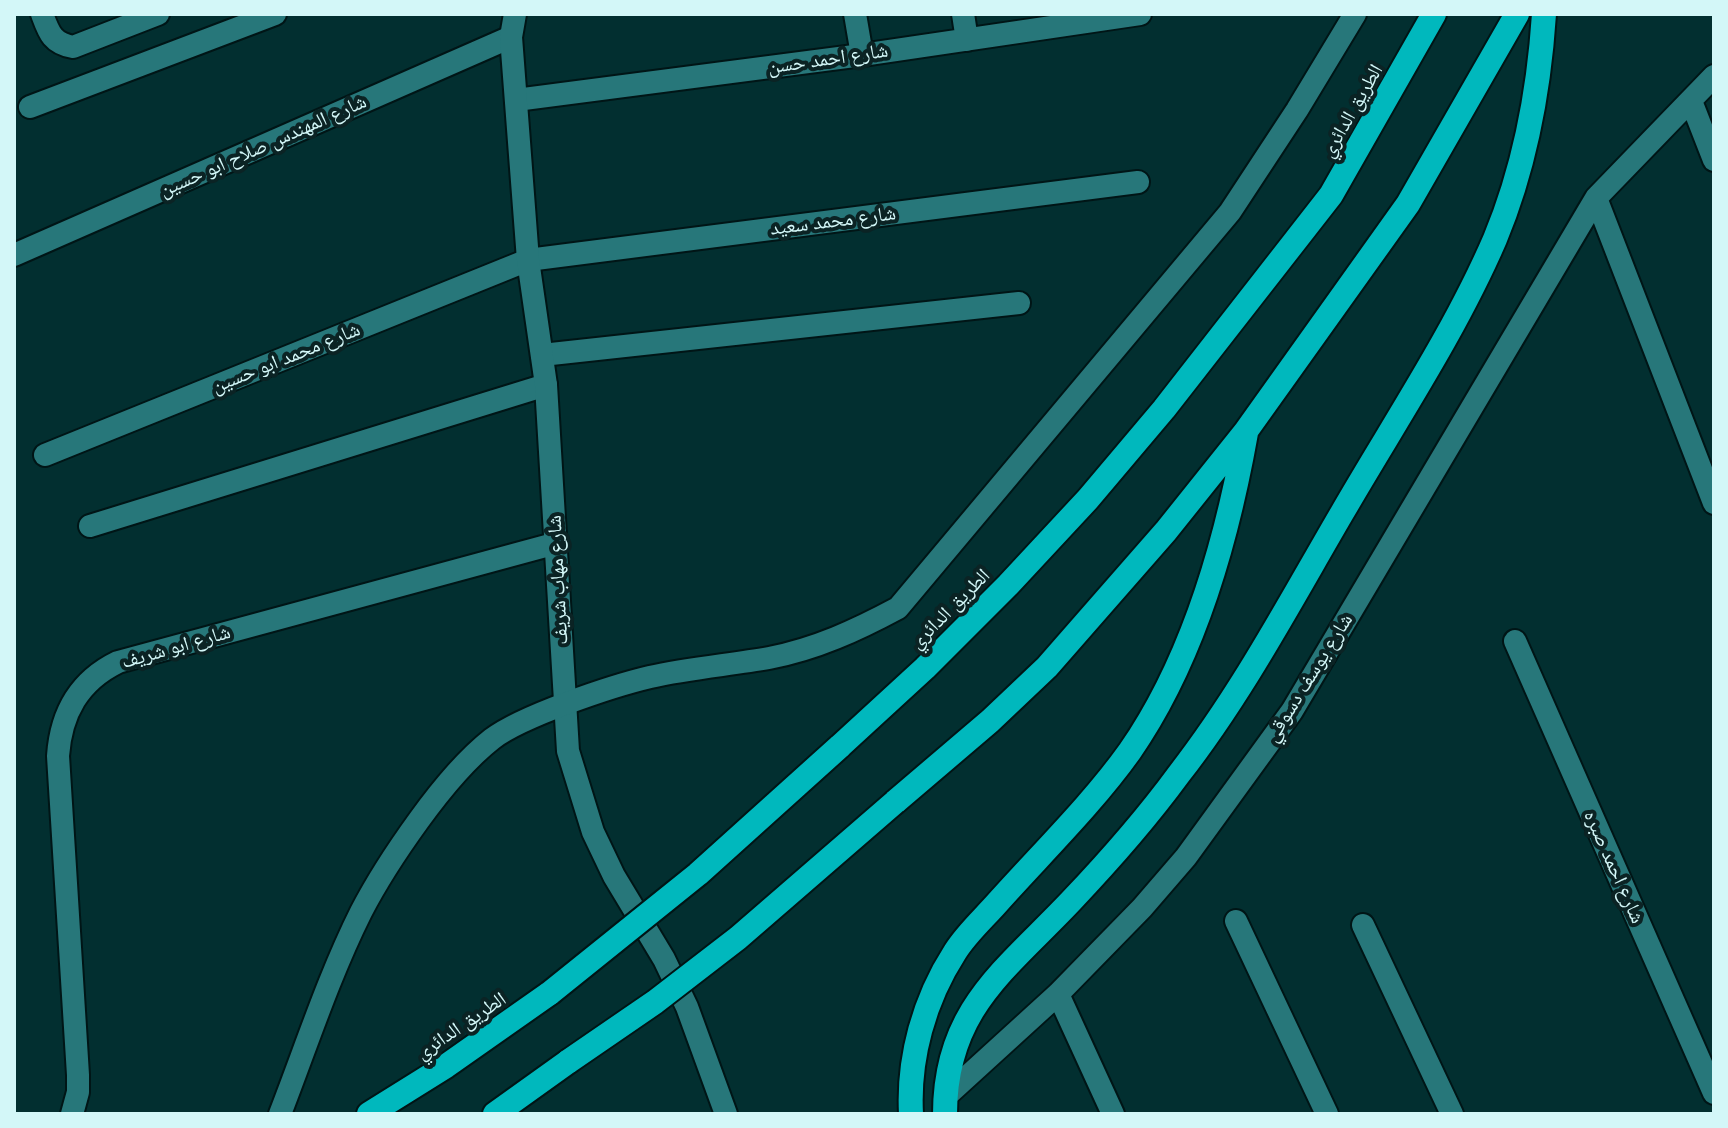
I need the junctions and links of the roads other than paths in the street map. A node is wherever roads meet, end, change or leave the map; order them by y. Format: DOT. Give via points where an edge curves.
graph roads {
  1 [pos="42,14"];
  2 [pos="158,14"];
  3 [pos="275,14"];
  4 [pos="515,14"];
  5 [pos="855,14"];
  6 [pos="963,14"];
  7 [pos="1140,14"];
  8 [pos="1355,14"];
  9 [pos="1434,14"];
  10 [pos="1517,14"];
  11 [pos="1544,14"];
  12 [pos="1077,18"];
  13 [pos="511,37"];
  14 [pos="967,40"];
  15 [pos="862,55"];
  16 [pos="1714,76"];
  17 [pos="516,100"];
  18 [pos="1691,101"];
  19 [pos="30,107"];
  20 [pos="1714,160"];
  21 [pos="1138,182"];
  22 [pos="1596,198"];
  23 [pos="14,255"];
  24 [pos="528,260"];
  25 [pos="1019,303"];
  26 [pos="542,355"];
  27 [pos="546,385"];
  28 [pos="1246,431"];
  29 [pos="45,455"];
  30 [pos="1714,503"];
  31 [pos="90,526"];
  32 [pos="557,543"];
  33 [pos="1515,641"];
  34 [pos="563,707"];
  35 [pos="1236,921"];
  36 [pos="1363,925"];
  37 [pos="1058,994"];
  38 [pos="1714,1093"];
  39 [pos="945,1106"];
  40 [pos="72,1114"];
  41 [pos="280,1114"];
  42 [pos="369,1114"];
  43 [pos="495,1114"];
  44 [pos="726,1114"];
  45 [pos="911,1114"];
  46 [pos="1113,1114"];
  47 [pos="1327,1114"];
  48 [pos="1452,1114"];
  1 -- 2 [label="street" via="50,37 73,47"];
  3 -- 19 [label="street"];
  4 -- 13 [label="street, شارع مهاب شريف"];
  5 -- 15 [label="street"];
  6 -- 14 [label="street"];
  7 -- 12 [label="street, شارع احمد حسن"];
  8 -- 34 [label="street" via="1230,212 898,608 812,647 647,678"];
  9 -- 42 [label="highway, الطريق الدائري, bridge" via="1331,195 1164,409 1018,574 925,668 698,874 550,993"];
  10 -- 28 [label="highway" via="1408,204"];
  11 -- 39 [label="highway" via="1534,103 1516,178 1496,236 1454,320 1221,716 1128,838 980,996 956,1043"];
  12 -- 14 [label="street, شارع احمد حسن"];
  13 -- 17 [label="street, شارع مهاب شريف"];
  13 -- 23 [label="street, شارع المهندس صلاح ابو حسين"];
  14 -- 15 [label="street, شارع احمد حسن"];
  15 -- 17 [label="street, شارع احمد حسن"];
  16 -- 18 [label="street, شارع يوسف دسوقي"];
  17 -- 24 [label="street, شارع مهاب شريف"];
  18 -- 20 [label="street"];
  18 -- 22 [label="street, شارع يوسف دسوقي"];
  21 -- 24 [label="street, شارع محمد سعيد"];
  22 -- 30 [label="street"];
  22 -- 37 [label="street, شارع يوسف دسوقي" via="1292,711 1186,857"];
  24 -- 26 [label="street, شارع مهاب شريف"];
  24 -- 29 [label="street, شارع محمد ابو حسين"];
  25 -- 26 [label="street"];
  26 -- 27 [label="street, شارع مهاب شريف"];
  27 -- 31 [label="street"];
  27 -- 32 [label="street, شارع مهاب شريف"];
  28 -- 43 [label="highway, bridge" via="1047,667 990,721 738,938"];
  28 -- 45 [label="highway" via="1222,543 1183,650 1158,701 1130,750 956,950 940,977 919,1036"];
  32 -- 34 [label="street, شارع مهاب شريف"];
  32 -- 40 [label="street, شارع ابو شريف" via="118,662 80,690 64,720 58,756 78,1075"];
  33 -- 38 [label="street, شارع احمد صبره"];
  34 -- 41 [label="street" via="493,738 411,830 351,932"];
  34 -- 44 [label="street, شارع مهاب شريف" via="568,751 593,832 687,1007"];
  35 -- 47 [label="street"];
  36 -- 48 [label="street"];
  37 -- 39 [label="street, شارع يوسف دسوقي"];
  37 -- 46 [label="street"];
}
